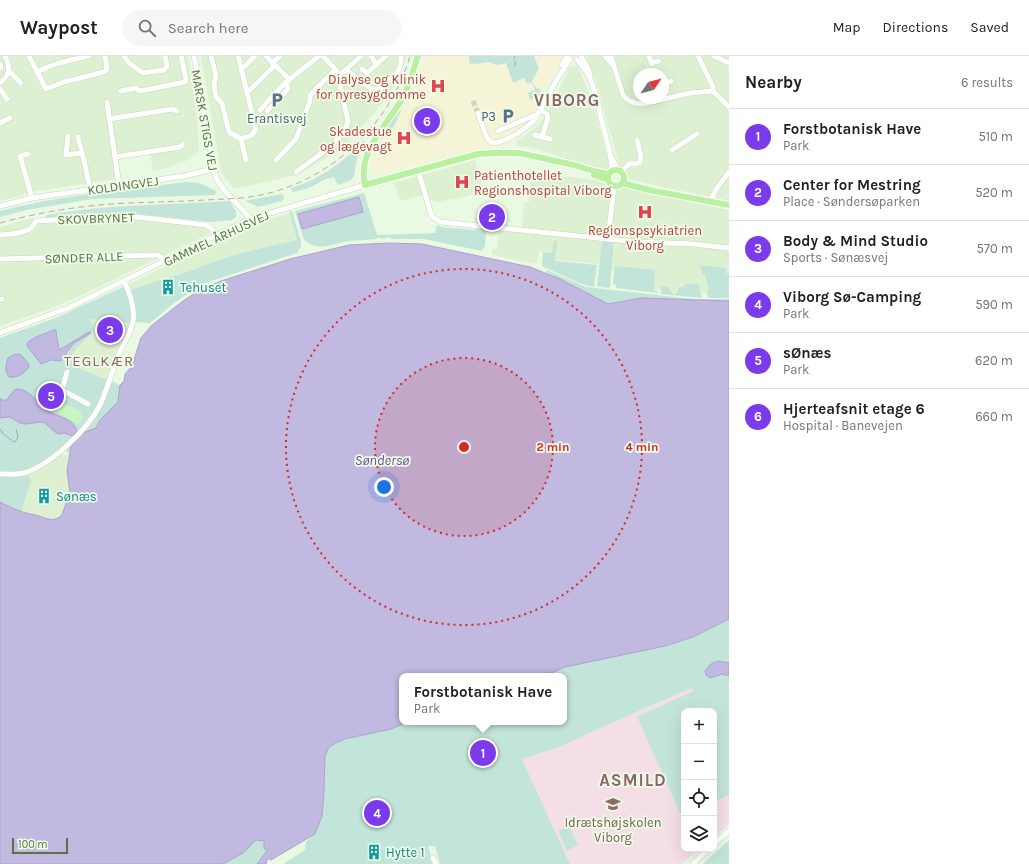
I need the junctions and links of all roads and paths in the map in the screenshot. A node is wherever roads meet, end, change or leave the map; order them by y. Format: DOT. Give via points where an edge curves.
graph roads {
  1 [pos="5,56"];
  2 [pos="29,56"];
  3 [pos="89,56"];
  4 [pos="105,56"];
  5 [pos="124,56"];
  6 [pos="165,56"];
  7 [pos="181,56"];
  8 [pos="194,56"];
  9 [pos="211,56"];
  10 [pos="238,56"];
  11 [pos="255,56"];
  12 [pos="266,56"];
  13 [pos="280,56"];
  14 [pos="360,56"];
  15 [pos="371,56"];
  16 [pos="386,56"];
  17 [pos="401,56"];
  18 [pos="418,56"];
  19 [pos="605,56"];
  20 [pos="611,56"];
  21 [pos="649,56"];
  22 [pos="714,56"];
  23 [pos="323,57"];
  24 [pos="568,57"];
  25 [pos="580,57"];
  26 [pos="699,57"];
  27 [pos="659,61"];
  28 [pos="729,63"];
  29 [pos="0,64"];
  30 [pos="274,64"];
  31 [pos="377,65"];
  32 [pos="614,65"];
  33 [pos="245,66"];
  34 [pos="0,68"];
  35 [pos="362,69"];
  36 [pos="335,70"];
  37 [pos="346,70"];
  38 [pos="9,71"];
  39 [pos="37,72"];
  40 [pos="340,75"];
  41 [pos="287,81"];
  42 [pos="0,83"];
  43 [pos="21,83"];
  44 [pos="0,89"];
  45 [pos="250,90"];
  46 [pos="121,91"];
  47 [pos="713,91"];
  48 [pos="669,98"];
  49 [pos="7,99"];
  50 [pos="107,102"];
  51 [pos="633,103"];
  52 [pos="729,107"];
  53 [pos="260,110"];
  54 [pos="177,111"];
  55 [pos="267,111"];
  56 [pos="540,112"];
  57 [pos="478,113"];
  58 [pos="10,118"];
  59 [pos="109,119"];
  60 [pos="523,120"];
  61 [pos="0,123"];
  62 [pos="532,123"];
  63 [pos="498,131"];
  64 [pos="698,134"];
  65 [pos="535,135"];
  66 [pos="68,136"];
  67 [pos="542,136"];
  68 [pos="78,137"];
  69 [pos="241,139"];
  70 [pos="550,139"];
  71 [pos="636,140"];
  72 [pos="183,144"];
  73 [pos="672,150"];
  74 [pos="82,153"];
  75 [pos="28,154"];
  76 [pos="115,157"];
  77 [pos="246,160"];
  78 [pos="276,160"];
  79 [pos="213,169"];
  80 [pos="418,170"];
  81 [pos="296,172"];
  82 [pos="729,172"];
  83 [pos="614,174"];
  84 [pos="623,181"];
  85 [pos="119,184"];
  86 [pos="365,185"];
  87 [pos="614,186"];
  88 [pos="90,189"];
  89 [pos="32,198"];
  90 [pos="710,201"];
  91 [pos="729,205"];
  92 [pos="0,206"];
  93 [pos="250,219"];
  94 [pos="0,235"];
  95 [pos="217,235"];
  96 [pos="608,239"];
  97 [pos="729,248"];
  98 [pos="0,259"];
  99 [pos="163,262"];
  100 [pos="124,281"];
  101 [pos="0,333"];
  102 [pos="67,372"];
  103 [pos="88,404"];
  104 [pos="0,474"];
  105 [pos="729,831"];
  106 [pos="717,841"];
  107 [pos="705,852"];
  108 [pos="434,858"];
  109 [pos="436,864"];
  110 [pos="693,864"];
  1 -- 38 [label="street"];
  2 -- 39 [label="street"];
  3 -- 39 [label="street" via="50,65"];
  4 -- 39 [label="street" via="107,69 104,72 46,89"];
  5 -- 6 [label="street" via="143,73 164,70 167,66"];
  7 -- 46 [label="street" via="185,82 140,91 135,88"];
  8 -- 79 [label="street, MARSK STIGS VEJ"];
  9 -- 69 [label="street" via="216,76 216,97 222,103 229,132"];
  10 -- 69 [label="street" via="256,129 252,136"];
  11 -- 33 [label="street"];
  12 -- 30 [label="street"];
  13 -- 30 [label="street"];
  14 -- 37 [label="street"];
  15 -- 31 [label="street"];
  16 -- 31 [label="street"];
  17 -- 37 [label="street" via="397,74 380,89 373,90"];
  18 -- 86 [label="main road" via="403,97 365,157"];
  19 -- 32 [label="street"];
  20 -- 32 [label="street"];
  21 -- 27 [label="street" via="651,63"];
  22 -- 28 [label="street"];
  23 -- 36 [label="street"];
  23 -- 41 [label="street"];
  24 -- 25 [label="street"];
  24 -- 56 [label="street"];
  25 -- 83 [label="street" via="588,68"];
  26 -- 47 [label="street"];
  29 -- 34 [label="street"];
  30 -- 41 [label="street"];
  30 -- 45 [label="street"];
  31 -- 35 [label="street" via="366,73"];
  32 -- 51 [label="street" via="625,98"];
  36 -- 40 [label="street"];
  36 -- 78 [label="street" via="310,95 296,139"];
  37 -- 40 [label="street"];
  38 -- 42 [label="street"];
  38 -- 43 [label="street"];
  40 -- 81 [label="street" via="347,126 330,146"];
  41 -- 53 [label="street"];
  41 -- 55 [label="street" via="288,89"];
  44 -- 49 [label="street"];
  47 -- 48 [label="street"];
  47 -- 52 [label="street"];
  50 -- 59 [label="street"];
  54 -- 59 [label="street" via="173,109"];
  56 -- 60 [label="street"];
  56 -- 62 [label="street"];
  56 -- 67 [label="street" via="546,112 548,116"];
  57 -- 62 [label="street" via="487,138 495,143 517,134"];
  58 -- 61 [label="street"];
  59 -- 76 [label="street"];
  60 -- 62 [label="street"];
  60 -- 63 [label="street"];
  64 -- 73 [label="street"];
  65 -- 67 [label="street"];
  66 -- 74 [label="street" via="66,155"];
  67 -- 70 [label="street"];
  68 -- 74 [label="street"];
  69 -- 77 [label="street"];
  71 -- 83 [label="street" via="640,162 629,164"];
  72 -- 76 [label="street" via="180,147"];
  74 -- 88 [label="street"];
  75 -- 89 [label="street" via="20,156"];
  76 -- 85 [label="street"];
  79 -- 85 [label="street, KOLDINGVEJ" via="173,178"];
  79 -- 93 [label="street, MARSK STIGS VEJ" via="217,182"];
  80 -- 83 [label="main road, GAMMEL ÅRHUSVEJ" via="478,154 519,153"];
  80 -- 86 [label="main road, GAMMEL ÅRHUSVEJ"];
  80 -- 96 [label="street" via="431,214 441,222"];
  82 -- 90 [label="street"];
  83 -- 84 [label="main road"];
  83 -- 87 [label="main road" via="610,184"];
  84 -- 87 [label="main road"];
  84 -- 90 [label="main road" via="650,190"];
  85 -- 88 [label="street, KOLDINGVEJ"];
  86 -- 93 [label="street, GAMMEL ÅRHUSVEJ"];
  87 -- 96 [label="street"];
  88 -- 89 [label="street, KOLDINGVEJ"];
  89 -- 92 [label="street, KOLDINGVEJ"];
  90 -- 91 [label="main road"];
  93 -- 95 [label="street, GAMMEL ÅRHUSVEJ"];
  94 -- 95 [label="street, SKOVBRYNET" via="25,231 36,221 113,215 206,225"];
  95 -- 99 [label="street, GAMMEL ÅRHUSVEJ"];
  96 -- 97 [label="street"];
  98 -- 99 [label="street, SØNDER ALLE" via="157,255"];
  99 -- 100 [label="street, GAMMEL ÅRHUSVEJ"];
  100 -- 101 [label="street, GAMMEL ÅRHUSVEJ" via="68,308"];
  100 -- 104 [label="street" via="133,311 133,322 95,414 66,447 41,465 23,473"];
  102 -- 103 [label="street" via="62,390"];
  105 -- 106 [label="street"];
  107 -- 110 [label="street"];
  108 -- 109 [label="street"];
}
